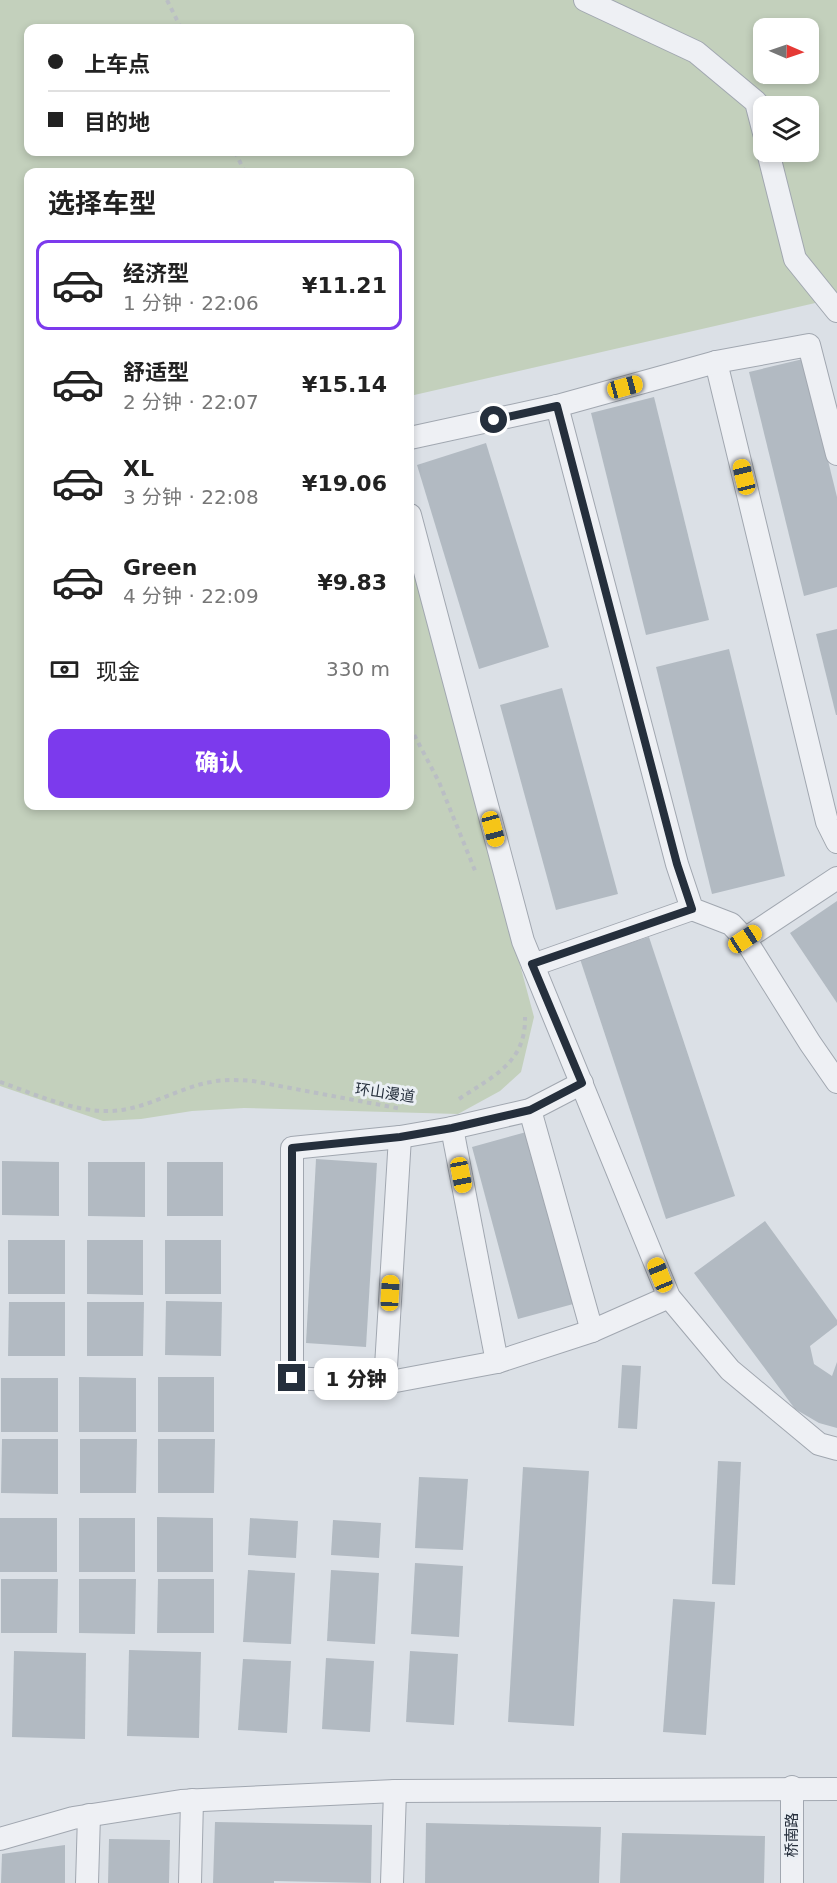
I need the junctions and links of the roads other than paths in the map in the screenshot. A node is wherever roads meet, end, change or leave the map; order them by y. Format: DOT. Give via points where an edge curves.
graph roads {
  1 [pos="585,0"];
  2 [pos="753,100"];
  3 [pos="771,162"];
  4 [pos="837,311"];
  5 [pos="716,362"];
  6 [pos="557,406"];
  7 [pos="414,437"];
  8 [pos="837,454"];
  9 [pos="414,529"];
  10 [pos="837,842"];
  11 [pos="837,878"];
  12 [pos="692,909"];
  13 [pos="745,939"];
  14 [pos="532,964"];
  15 [pos="837,1082"];
  16 [pos="582,1083"];
  17 [pos="530,1110"];
  18 [pos="452,1128"];
  19 [pos="400,1137"];
  20 [pos="669,1297"];
  21 [pos="592,1331"];
  22 [pos="497,1362"];
  23 [pos="385,1383"];
  24 [pos="837,1449"];
  25 [pos="792,1787"];
  26 [pos="837,1789"];
  27 [pos="395,1791"];
  28 [pos="192,1800"];
  29 [pos="89,1815"];
  30 [pos="0,1839"];
  31 [pos="87,1883"];
  32 [pos="190,1883"];
  33 [pos="392,1883"];
  34 [pos="792,1883"];
  1 -- 2 [label="street" via="696,52"];
  3 -- 4 [label="street" via="795,259"];
  5 -- 6 [label="street"];
  5 -- 8 [label="street" via="809,345"];
  5 -- 10 [label="street" via="828,822"];
  6 -- 7 [label="street"];
  6 -- 12 [label="street"];
  9 -- 14 [label="street"];
  11 -- 13 [label="street"];
  12 -- 13 [label="street" via="731,924"];
  12 -- 14 [label="street"];
  13 -- 15 [label="street"];
  14 -- 16 [label="street"];
  16 -- 17 [label="street"];
  16 -- 20 [label="street"];
  17 -- 18 [label="street"];
  17 -- 21 [label="street"];
  18 -- 19 [label="street"];
  18 -- 22 [label="street"];
  19 -- 23 [label="street"];
  19 -- 23 [label="street" via="292,1148 292,1378"];
  20 -- 21 [label="street"];
  20 -- 24 [label="street" via="730,1370 819,1444"];
  21 -- 22 [label="street"];
  22 -- 23 [label="street"];
  25 -- 26 [label="street"];
  25 -- 27 [label="street"];
  25 -- 34 [label="street, 桥南路"];
  27 -- 28 [label="street"];
  27 -- 33 [label="street"];
  28 -- 29 [label="street"];
  28 -- 32 [label="street"];
  29 -- 30 [label="street"];
  29 -- 31 [label="street"];
}
